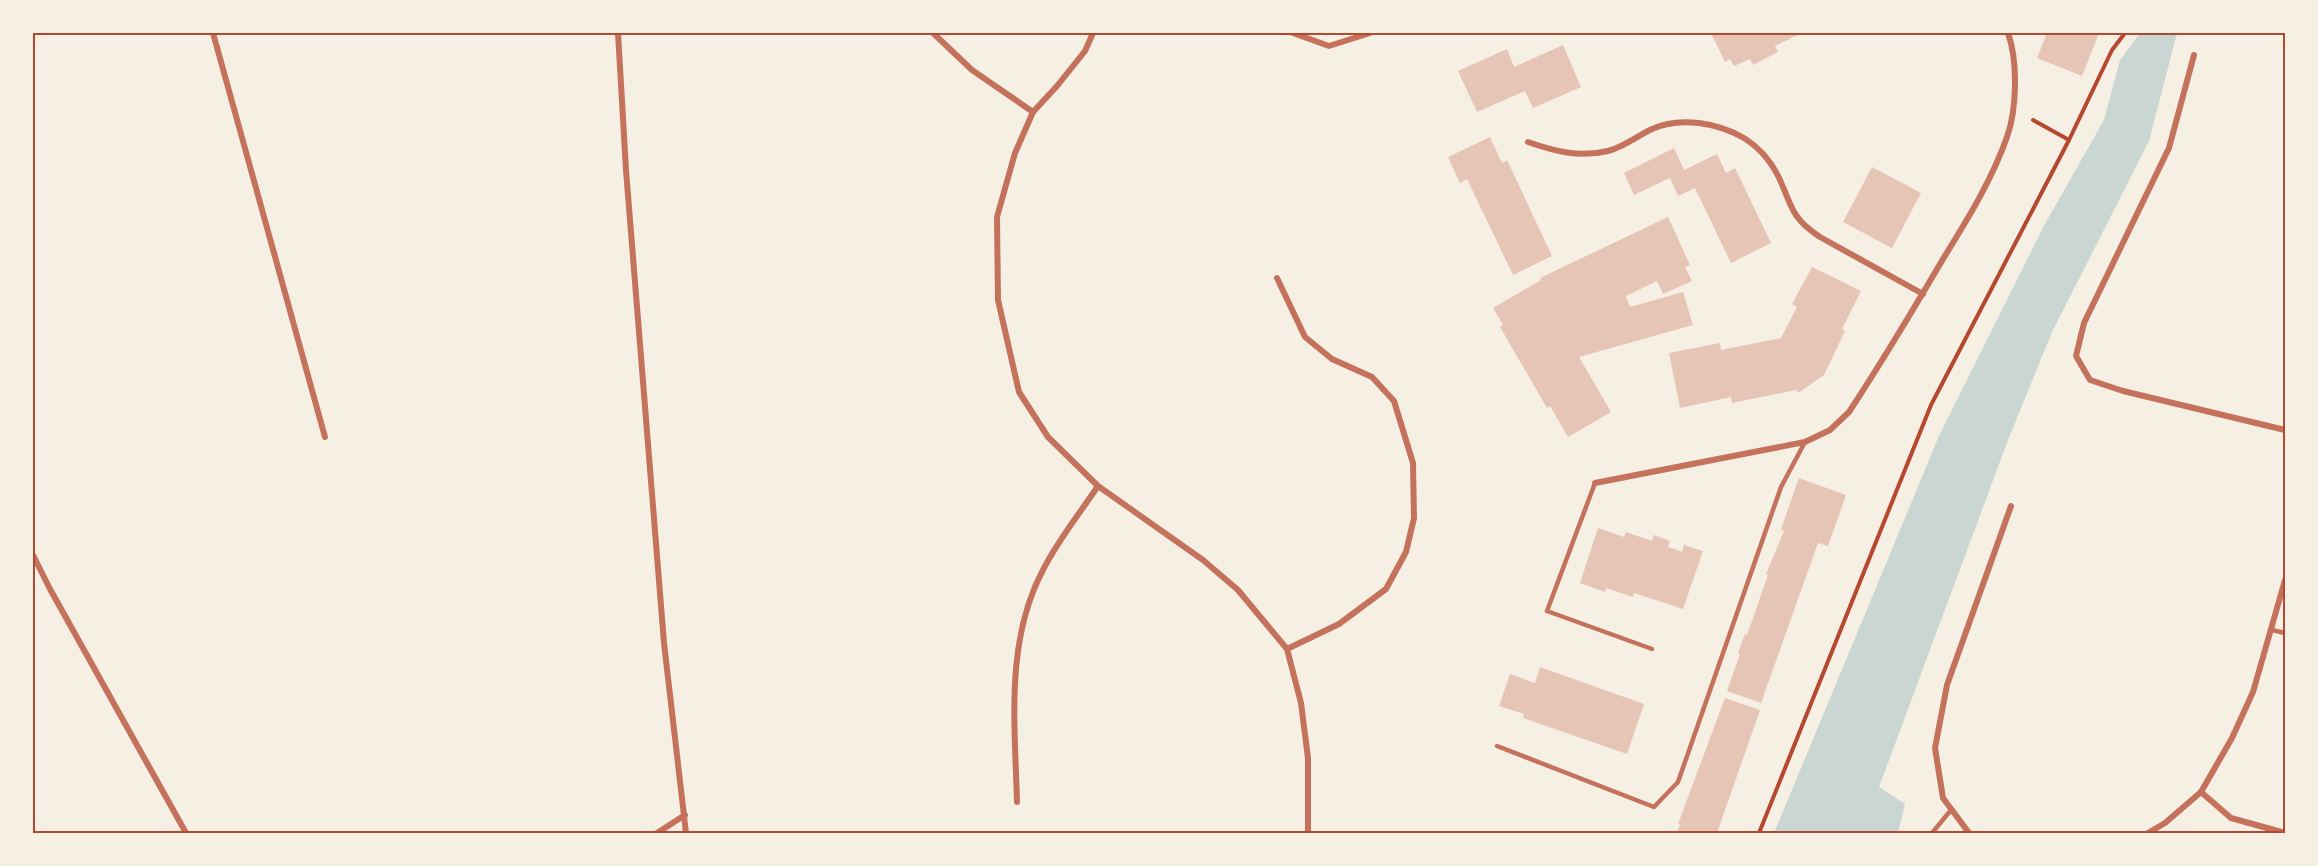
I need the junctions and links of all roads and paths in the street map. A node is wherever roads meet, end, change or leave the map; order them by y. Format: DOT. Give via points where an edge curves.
graph roads {
  1 [pos="213,33"];
  2 [pos="618,33"];
  3 [pos="933,33"];
  4 [pos="1093,33"];
  5 [pos="1293,33"];
  6 [pos="1370,33"];
  7 [pos="2008,33"];
  8 [pos="2125,33"];
  9 [pos="2194,55"];
  10 [pos="2014,110"];
  11 [pos="1033,112"];
  12 [pos="2069,140"];
  13 [pos="1528,142"];
  14 [pos="1277,278"];
  15 [pos="1923,294"];
  16 [pos="2285,430"];
  17 [pos="325,437"];
  18 [pos="1805,442"];
  19 [pos="1595,483"];
  20 [pos="1098,486"];
  21 [pos="2011,506"];
  22 [pos="33,555"];
  23 [pos="2285,580"];
  24 [pos="2272,630"];
  25 [pos="2285,633"];
  26 [pos="1287,649"];
  27 [pos="1652,649"];
  28 [pos="1497,746"];
  29 [pos="2201,792"];
  30 [pos="1017,802"];
  31 [pos="1951,810"];
  32 [pos="685,815"];
  33 [pos="186,833"];
  34 [pos="657,833"];
  35 [pos="686,833"];
  36 [pos="1308,833"];
  37 [pos="1759,833"];
  38 [pos="1932,833"];
  39 [pos="1969,833"];
  40 [pos="2148,833"];
  41 [pos="2285,833"];
  1 -- 17 [label="street"];
  2 -- 32 [label="street" via="664,643"];
  3 -- 11 [label="street" via="972,70"];
  4 -- 11 [label="street" via="1085,51"];
  5 -- 6 [label="street" via="1329,46"];
  7 -- 10 [label="street" via="2014,64"];
  8 -- 12 [label="path" via="2112,50"];
  9 -- 16 [label="street" via="2169,148 2084,323 2076,356 2090,380"];
  10 -- 12 [label="path"];
  10 -- 15 [label="street" via="1996,164"];
  11 -- 20 [label="street" via="1015,153 997,217 998,300 1019,392 1048,437"];
  12 -- 37 [label="path" via="1931,405"];
  13 -- 15 [label="street" via="1566,153 1588,154 1624,146 1666,123 1706,124 1726,130 1770,160 1798,218 1808,228"];
  14 -- 26 [label="street" via="1305,337 1332,359 1372,377 1394,401 1413,463 1414,518 1406,552 1386,589 1339,624"];
  15 -- 18 [label="street" via="1849,411 1830,430"];
  18 -- 19 [label="street"];
  18 -- 28 [label="lane" via="1781,487 1678,782 1654,807"];
  19 -- 27 [label="lane" via="1547,610"];
  20 -- 26 [label="street" via="1203,560 1238,591"];
  20 -- 30 [label="street" via="1042,570 1022,624 1014,686"];
  21 -- 31 [label="street" via="1947,685 1935,748 1943,798"];
  22 -- 33 [label="street"];
  23 -- 24 [label="street"];
  24 -- 25 [label="lane"];
  24 -- 29 [label="street" via="2253,692"];
  26 -- 36 [label="street" via="1301,703 1308,758"];
  29 -- 40 [label="street"];
  29 -- 41 [label="street" via="2231,818"];
  31 -- 38 [label="lane"];
  31 -- 39 [label="street"];
  32 -- 34 [label="street"];
  32 -- 35 [label="street"];
}
